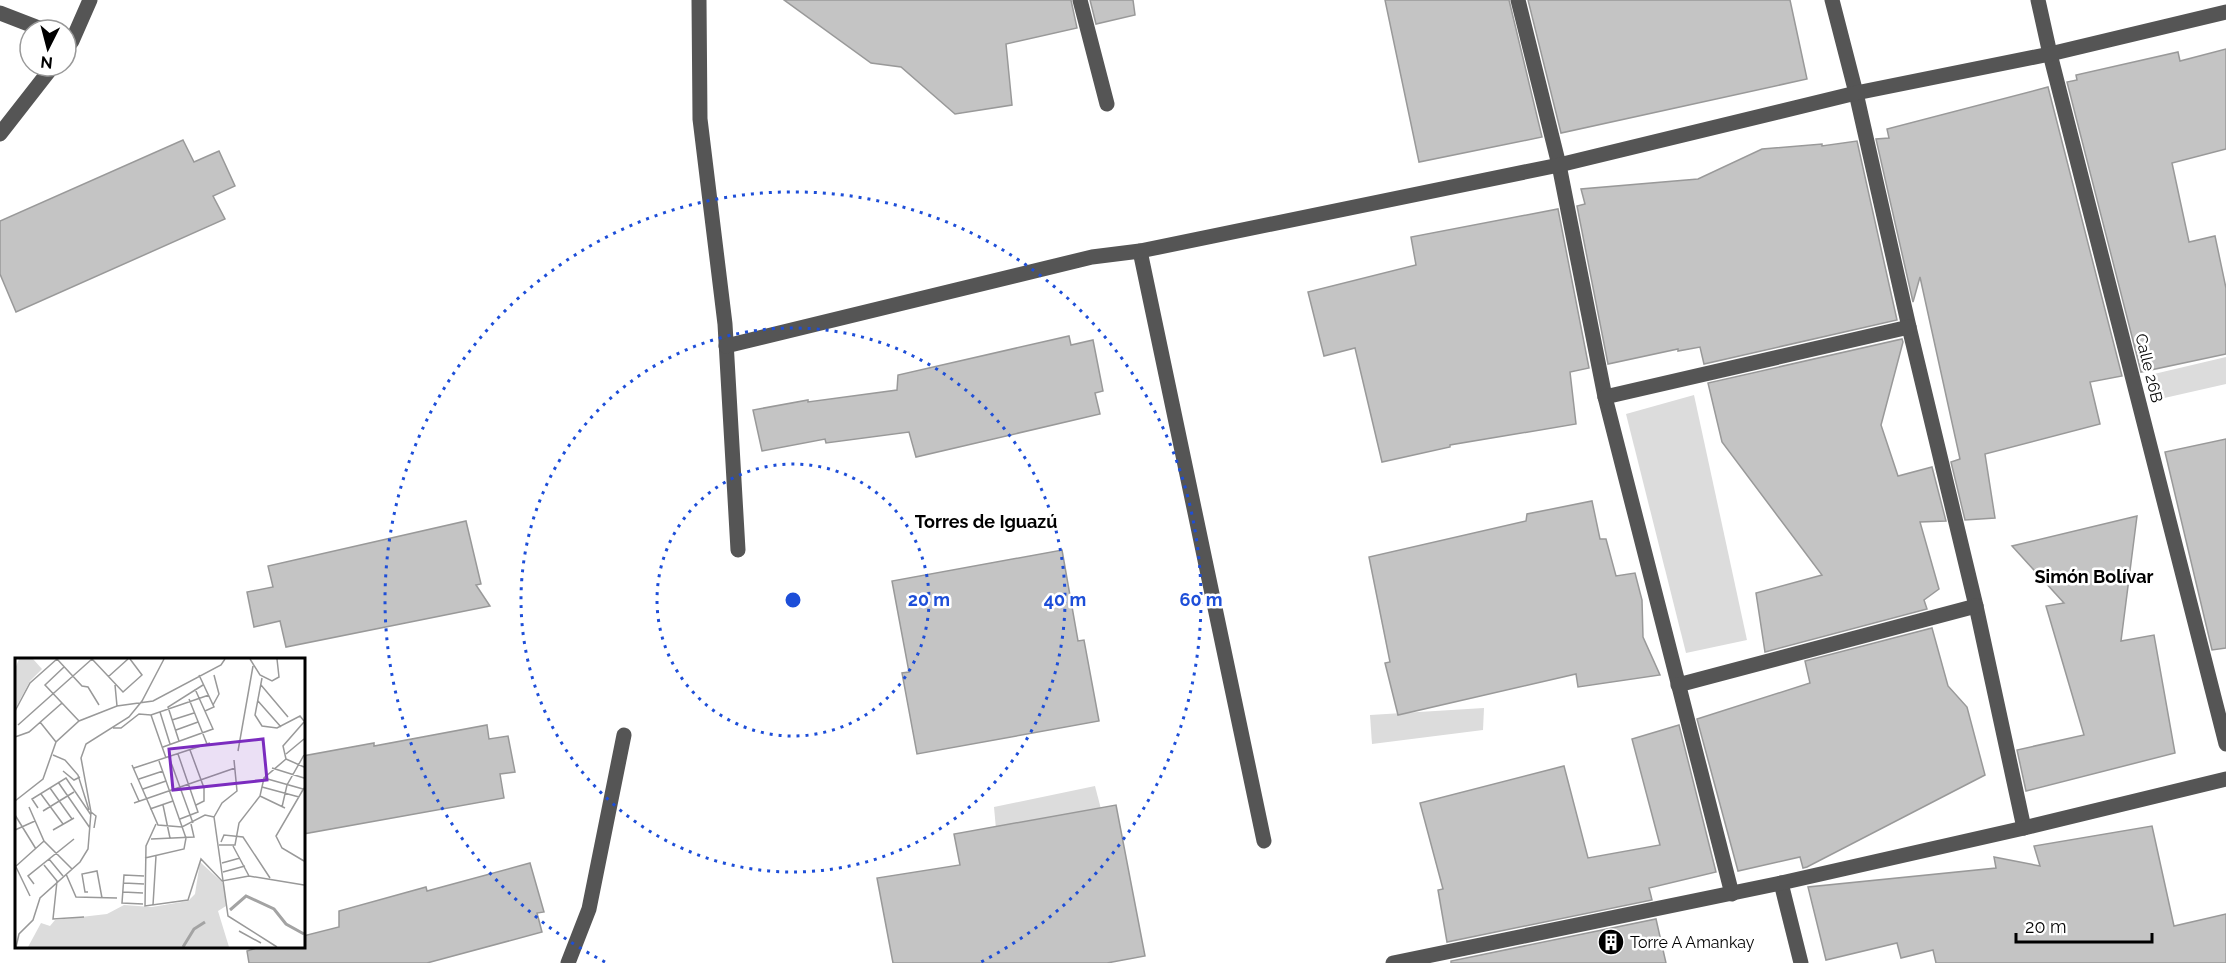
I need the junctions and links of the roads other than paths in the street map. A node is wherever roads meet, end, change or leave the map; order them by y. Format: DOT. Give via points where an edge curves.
graph roads {
  1 [pos="90,0"];
  2 [pos="699,0"];
  3 [pos="1080,0"];
  4 [pos="1518,0"];
  5 [pos="1832,0"];
  6 [pos="2038,0"];
  7 [pos="2226,12"];
  8 [pos="0,13"];
  9 [pos="18,20"];
  10 [pos="78,23"];
  11 [pos="2050,54"];
  12 [pos="44,78"];
  13 [pos="1856,93"];
  14 [pos="1107,104"];
  15 [pos="0,134"];
  16 [pos="1559,165"];
  17 [pos="1140,251"];
  18 [pos="1909,327"];
  19 [pos="726,346"];
  20 [pos="1605,397"];
  21 [pos="738,550"];
  22 [pos="1976,606"];
  23 [pos="1678,685"];
  24 [pos="624,735"];
  25 [pos="2226,744"];
  26 [pos="2226,779"];
  27 [pos="2024,828"];
  28 [pos="1264,841"];
  29 [pos="1781,883"];
  30 [pos="1732,894"];
  31 [pos="568,963"];
  32 [pos="1394,963"];
  33 [pos="1802,963"];
  1 -- 10 [label="street"];
  2 -- 19 [label="street" via="699,119"];
  3 -- 14 [label="street"];
  4 -- 16 [label="street"];
  5 -- 13 [label="street"];
  6 -- 11 [label="street, Calle 26B"];
  7 -- 11 [label="street"];
  8 -- 9 [label="street"];
  11 -- 13 [label="street"];
  11 -- 25 [label="street, Calle 26B"];
  12 -- 15 [label="street"];
  13 -- 16 [label="street"];
  13 -- 18 [label="street"];
  16 -- 17 [label="street"];
  16 -- 20 [label="street"];
  17 -- 19 [label="street" via="1092,257"];
  17 -- 28 [label="street"];
  18 -- 20 [label="street"];
  18 -- 22 [label="street"];
  19 -- 21 [label="street"];
  20 -- 23 [label="street"];
  22 -- 23 [label="street"];
  22 -- 27 [label="street"];
  23 -- 30 [label="street"];
  24 -- 31 [label="street" via="589,909"];
  26 -- 27 [label="street"];
  27 -- 29 [label="street"];
  29 -- 30 [label="street"];
  29 -- 33 [label="street"];
  30 -- 32 [label="street"];
}
